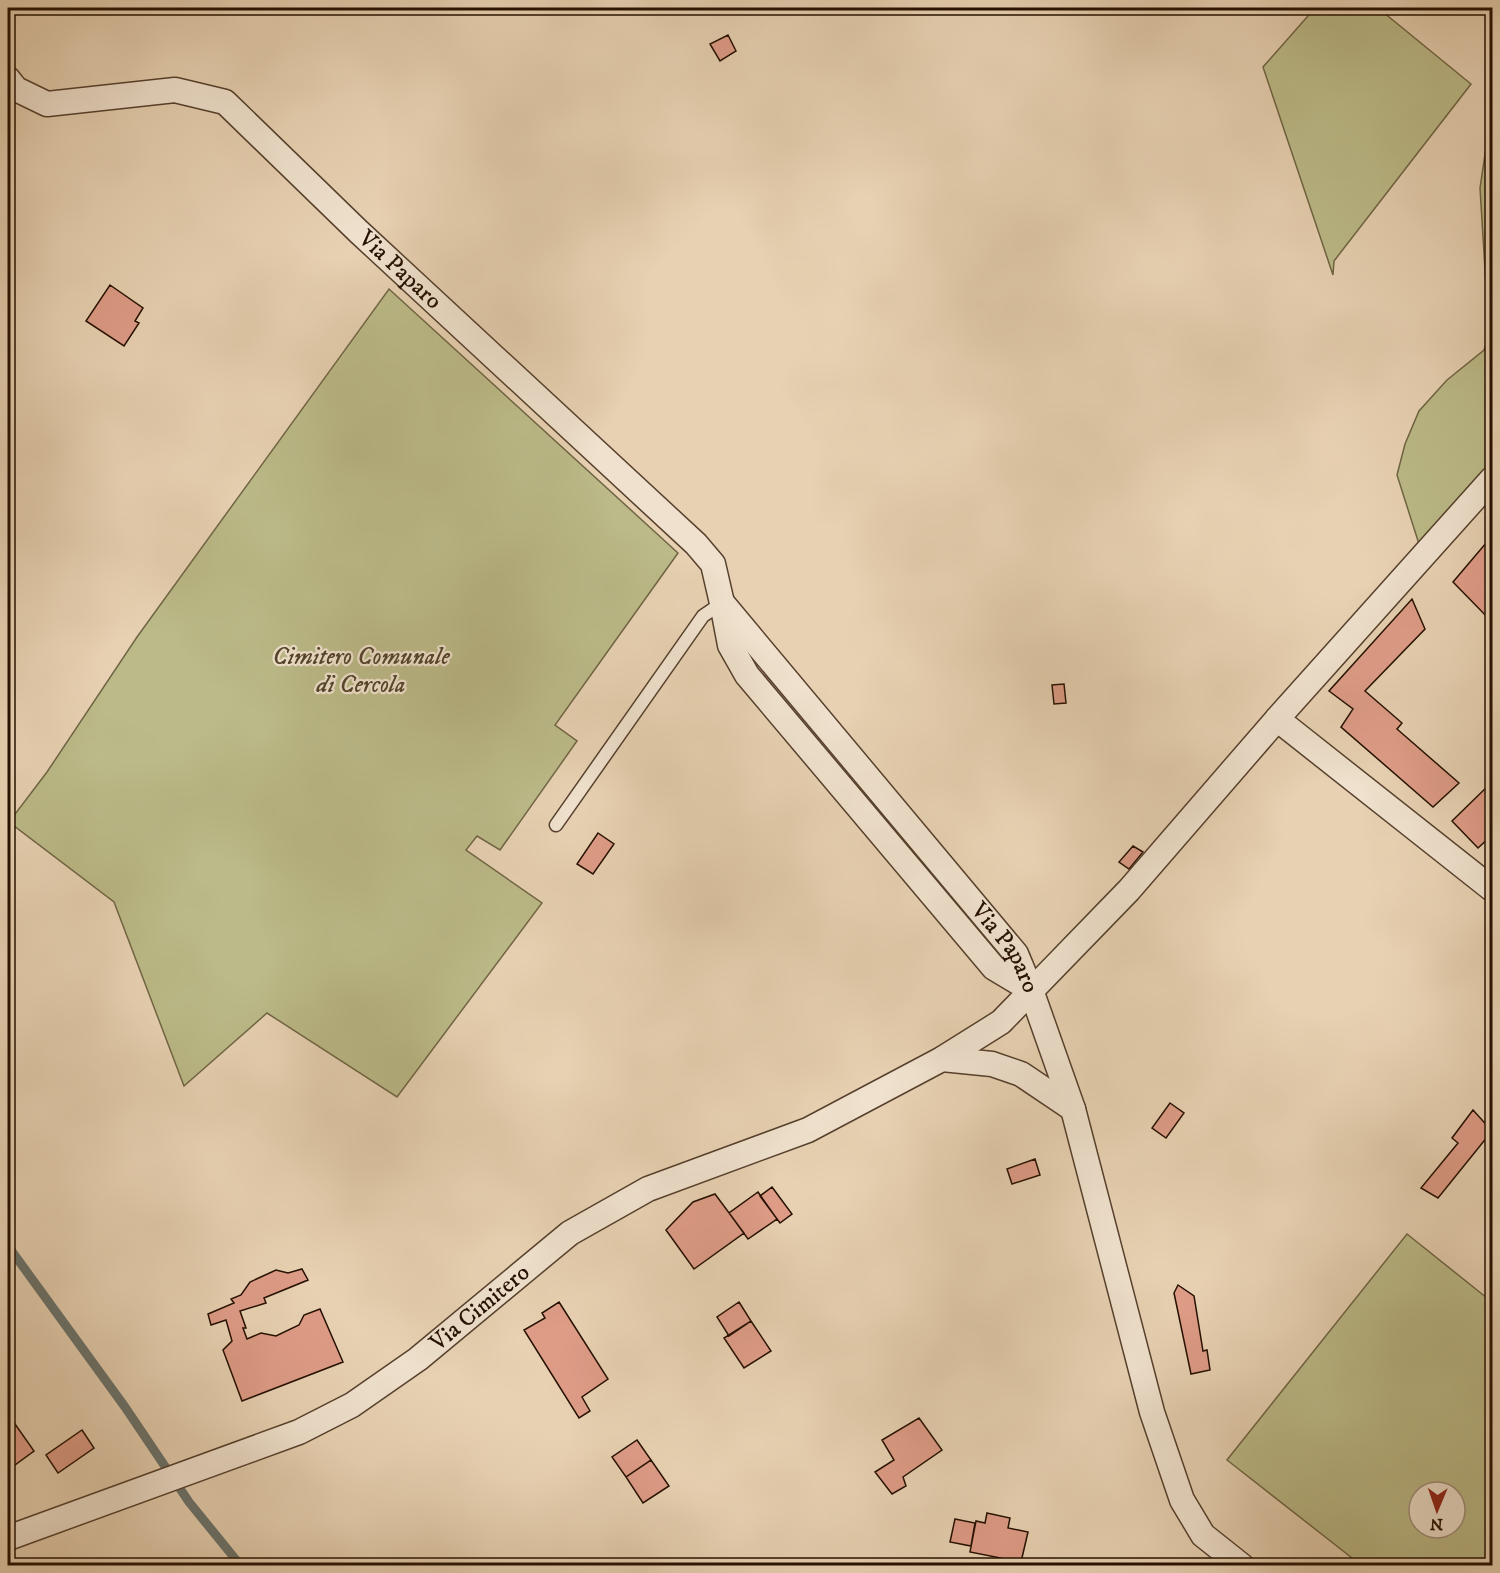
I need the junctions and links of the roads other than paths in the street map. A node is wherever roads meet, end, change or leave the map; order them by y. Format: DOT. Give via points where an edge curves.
graph roads {
  1 [pos="8,79"];
  2 [pos="1492,479"];
  3 [pos="722,603"];
  4 [pos="1277,719"];
  5 [pos="556,825"];
  6 [pos="1492,889"];
  7 [pos="1032,990"];
  8 [pos="942,1059"];
  9 [pos="1073,1108"];
  10 [pos="8,1538"];
  11 [pos="1242,1566"];
  1 -- 3 [label="street, Via Paparo" via="16,89 47,104 175,90 225,102 696,544 713,564"];
  2 -- 4 [label="street, Via Cimitero"];
  3 -- 5 [label="lane" via="703,616"];
  3 -- 7 [label="street, Via Paparo" via="1016,954"];
  4 -- 6 [label="street"];
  4 -- 7 [label="street, Via Cimitero" via="1129,890"];
  7 -- 8 [label="street, Via Cimitero" via="1001,1022"];
  7 -- 9 [label="street, Via Paparo"];
  8 -- 9 [label="street" via="992,1064 1021,1074"];
  8 -- 10 [label="street, Via Cimitero" via="808,1130 648,1189 570,1233 418,1359 352,1405 299,1432"];
  9 -- 11 [label="street, Via Paparo" via="1152,1412 1182,1500 1203,1534"];
}
